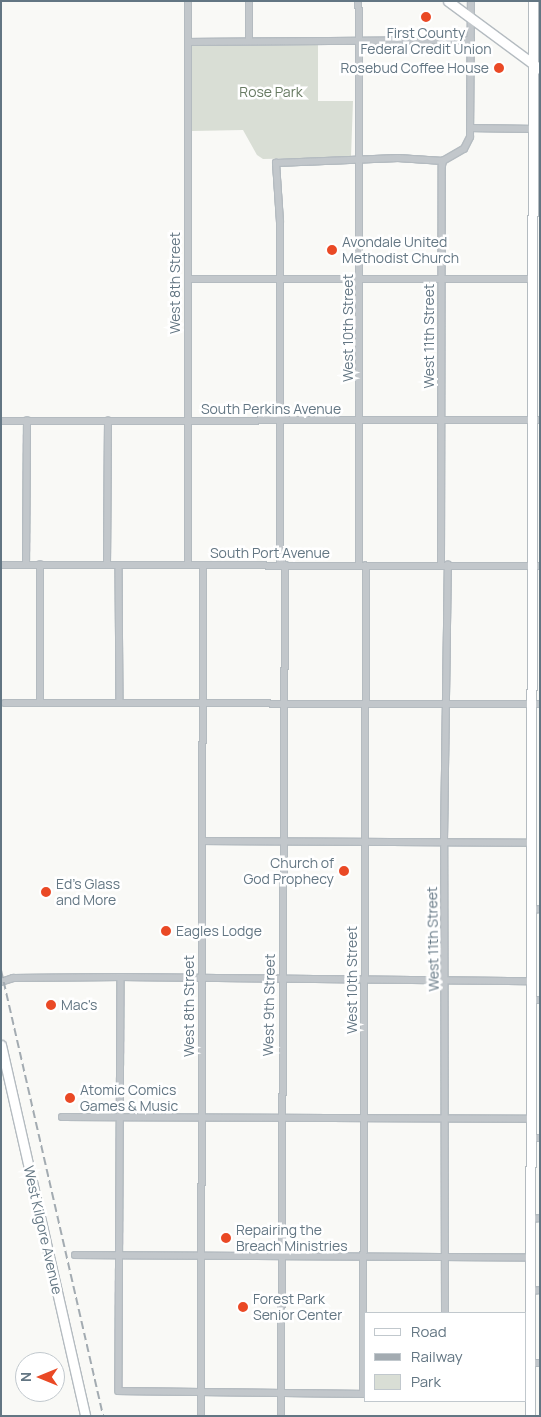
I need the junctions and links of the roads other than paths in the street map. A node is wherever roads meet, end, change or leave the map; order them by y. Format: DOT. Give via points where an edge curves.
graph roads {
  1 [pos="188,1"];
  2 [pos="249,1"];
  3 [pos="359,1"];
  4 [pos="448,1"];
  5 [pos="471,1"];
  6 [pos="533,1"];
  7 [pos="471,19"];
  8 [pos="536,19"];
  9 [pos="471,40"];
  10 [pos="249,41"];
  11 [pos="358,41"];
  12 [pos="188,42"];
  13 [pos="537,66"];
  14 [pos="471,128"];
  15 [pos="534,129"];
  16 [pos="358,160"];
  17 [pos="443,161"];
  18 [pos="535,275"];
  19 [pos="188,278"];
  20 [pos="280,279"];
  21 [pos="361,279"];
  22 [pos="442,279"];
  23 [pos="536,346"];
  24 [pos="1,421"];
  25 [pos="27,421"];
  26 [pos="108,421"];
  27 [pos="536,421"];
  28 [pos="188,422"];
  29 [pos="280,422"];
  30 [pos="361,422"];
  31 [pos="442,422"];
  32 [pos="537,493"];
  33 [pos="1,565"];
  34 [pos="26,565"];
  35 [pos="40,565"];
  36 [pos="107,565"];
  37 [pos="119,565"];
  38 [pos="188,565"];
  39 [pos="282,565"];
  40 [pos="363,565"];
  41 [pos="444,565"];
  42 [pos="203,566"];
  43 [pos="536,566"];
  44 [pos="5,703"];
  45 [pos="40,703"];
  46 [pos="120,703"];
  47 [pos="203,703"];
  48 [pos="366,703"];
  49 [pos="284,704"];
  50 [pos="445,704"];
  51 [pos="535,704"];
  52 [pos="202,841"];
  53 [pos="284,841"];
  54 [pos="365,841"];
  55 [pos="444,841"];
  56 [pos="531,843"];
  57 [pos="535,910"];
  58 [pos="121,977"];
  59 [pos="202,978"];
  60 [pos="281,979"];
  61 [pos="364,980"];
  62 [pos="446,980"];
  63 [pos="2,981"];
  64 [pos="531,981"];
  65 [pos="535,1000"];
  66 [pos="1,1045"];
  67 [pos="62,1117"];
  68 [pos="120,1117"];
  69 [pos="202,1117"];
  70 [pos="280,1118"];
  71 [pos="364,1118"];
  72 [pos="446,1118"];
  73 [pos="530,1119"];
  74 [pos="535,1138"];
  75 [pos="535,1219"];
  76 [pos="75,1255"];
  77 [pos="120,1255"];
  78 [pos="202,1255"];
  79 [pos="364,1256"];
  80 [pos="445,1256"];
  81 [pos="281,1257"];
  82 [pos="530,1257"];
  83 [pos="530,1290"];
  84 [pos="540,1290"];
  85 [pos="445,1312"];
  86 [pos="535,1363"];
  87 [pos="201,1393"];
  88 [pos="280,1394"];
  89 [pos="364,1394"];
  90 [pos="528,1395"];
  91 [pos="85,1416"];
  92 [pos="201,1416"];
  93 [pos="281,1416"];
  94 [pos="530,1416"];
  1 -- 12 [label="street, West 8th Street"];
  2 -- 10 [label="street"];
  3 -- 11 [label="street, West 10th Street"];
  4 -- 7 [label="main road"];
  5 -- 7 [label="street"];
  6 -- 8 [label="main road"];
  7 -- 9 [label="street"];
  7 -- 13 [label="main road"];
  8 -- 13 [label="main road"];
  9 -- 11 [label="street"];
  9 -- 14 [label="street"];
  10 -- 11 [label="street"];
  10 -- 12 [label="street"];
  11 -- 16 [label="street, West 10th Street"];
  12 -- 19 [label="street, West 8th Street"];
  13 -- 15 [label="main road"];
  14 -- 15 [label="street"];
  14 -- 17 [label="street" via="464,149"];
  15 -- 18 [label="main road"];
  16 -- 17 [label="street"];
  16 -- 20 [label="street, West 9th Street" via="276,163"];
  16 -- 21 [label="street, West 10th Street"];
  17 -- 22 [label="street, West 11th Street"];
  18 -- 22 [label="street"];
  18 -- 23 [label="main road"];
  19 -- 20 [label="street"];
  19 -- 28 [label="street, West 8th Street"];
  20 -- 21 [label="street"];
  20 -- 29 [label="street, West 9th Street"];
  21 -- 22 [label="street"];
  21 -- 30 [label="street, West 10th Street"];
  22 -- 31 [label="street, West 11th Street"];
  23 -- 27 [label="main road"];
  24 -- 25 [label="street, South Perkins Avenue"];
  25 -- 26 [label="street, South Perkins Avenue"];
  25 -- 34 [label="street"];
  26 -- 28 [label="street, South Perkins Avenue"];
  26 -- 36 [label="street"];
  27 -- 31 [label="street, South Perkins Avenue"];
  27 -- 32 [label="main road"];
  28 -- 29 [label="street, South Perkins Avenue"];
  28 -- 38 [label="street, West 8th Street"];
  29 -- 30 [label="street, South Perkins Avenue"];
  29 -- 39 [label="street, West 9th Street"];
  30 -- 31 [label="street, South Perkins Avenue"];
  30 -- 40 [label="street, West 10th Street"];
  31 -- 41 [label="street, West 11th Street"];
  32 -- 43 [label="main road"];
  33 -- 34 [label="street, South Port Avenue"];
  34 -- 35 [label="street, South Port Avenue"];
  35 -- 36 [label="street, South Port Avenue"];
  35 -- 45 [label="street"];
  36 -- 37 [label="street, South Port Avenue"];
  37 -- 38 [label="street, South Port Avenue"];
  37 -- 46 [label="street"];
  38 -- 42 [label="street, South Port Avenue"];
  39 -- 40 [label="street, South Port Avenue"];
  39 -- 42 [label="street, South Port Avenue"];
  39 -- 49 [label="street, West 9th Street"];
  40 -- 41 [label="street, South Port Avenue"];
  40 -- 48 [label="street, West 10th Street"];
  41 -- 43 [label="street, South Port Avenue"];
  41 -- 50 [label="street, West 11th Street"];
  42 -- 47 [label="street, West 8th Street"];
  43 -- 51 [label="main road"];
  44 -- 45 [label="street"];
  45 -- 46 [label="street"];
  46 -- 47 [label="street"];
  47 -- 49 [label="street"];
  47 -- 52 [label="street, West 8th Street"];
  48 -- 49 [label="street"];
  48 -- 50 [label="street"];
  48 -- 54 [label="street, West 10th Street"];
  49 -- 53 [label="street, West 9th Street"];
  50 -- 51 [label="street"];
  50 -- 55 [label="street, West 11th Street"];
  51 -- 56 [label="main road"];
  52 -- 53 [label="street"];
  52 -- 59 [label="street, West 8th Street"];
  53 -- 54 [label="street"];
  53 -- 60 [label="street, West 9th Street"];
  54 -- 55 [label="street"];
  54 -- 61 [label="street, West 10th Street"];
  55 -- 56 [label="street"];
  55 -- 62 [label="street, West 11th Street"];
  56 -- 57 [label="main road"];
  57 -- 64 [label="main road"];
  58 -- 59 [label="street"];
  58 -- 63 [label="street"];
  58 -- 68 [label="street"];
  59 -- 60 [label="street"];
  59 -- 69 [label="street, West 8th Street"];
  60 -- 61 [label="street"];
  60 -- 70 [label="street, West 9th Street"];
  61 -- 62 [label="street"];
  61 -- 71 [label="street, West 10th Street"];
  62 -- 64 [label="street"];
  62 -- 72 [label="street, West 11th Street"];
  64 -- 65 [label="main road"];
  65 -- 73 [label="main road"];
  66 -- 91 [label="main road, West Kilgore Avenue"];
  67 -- 68 [label="street"];
  68 -- 69 [label="street"];
  68 -- 77 [label="street"];
  69 -- 70 [label="street"];
  69 -- 78 [label="street, West 8th Street"];
  70 -- 71 [label="street"];
  70 -- 81 [label="street, West 9th Street"];
  71 -- 72 [label="street"];
  71 -- 79 [label="street, West 10th Street"];
  72 -- 73 [label="street"];
  72 -- 80 [label="street, West 11th Street"];
  73 -- 74 [label="main road"];
  74 -- 75 [label="main road"];
  75 -- 82 [label="main road"];
  76 -- 77 [label="street"];
  77 -- 78 [label="street"];
  77 -- 87 [label="street" via="119,1391"];
  78 -- 81 [label="street"];
  78 -- 87 [label="street, West 8th Street"];
  79 -- 80 [label="street"];
  79 -- 81 [label="street"];
  79 -- 89 [label="street, West 10th Street"];
  80 -- 82 [label="street"];
  80 -- 85 [label="street, West 11th Street"];
  81 -- 88 [label="street, West 9th Street"];
  82 -- 83 [label="main road"];
  83 -- 84 [label="street"];
  83 -- 86 [label="main road"];
  86 -- 90 [label="main road"];
  87 -- 88 [label="street"];
  87 -- 92 [label="street, West 8th Street"];
  88 -- 89 [label="street"];
  88 -- 93 [label="street, West 9th Street"];
  90 -- 94 [label="main road"];
}
